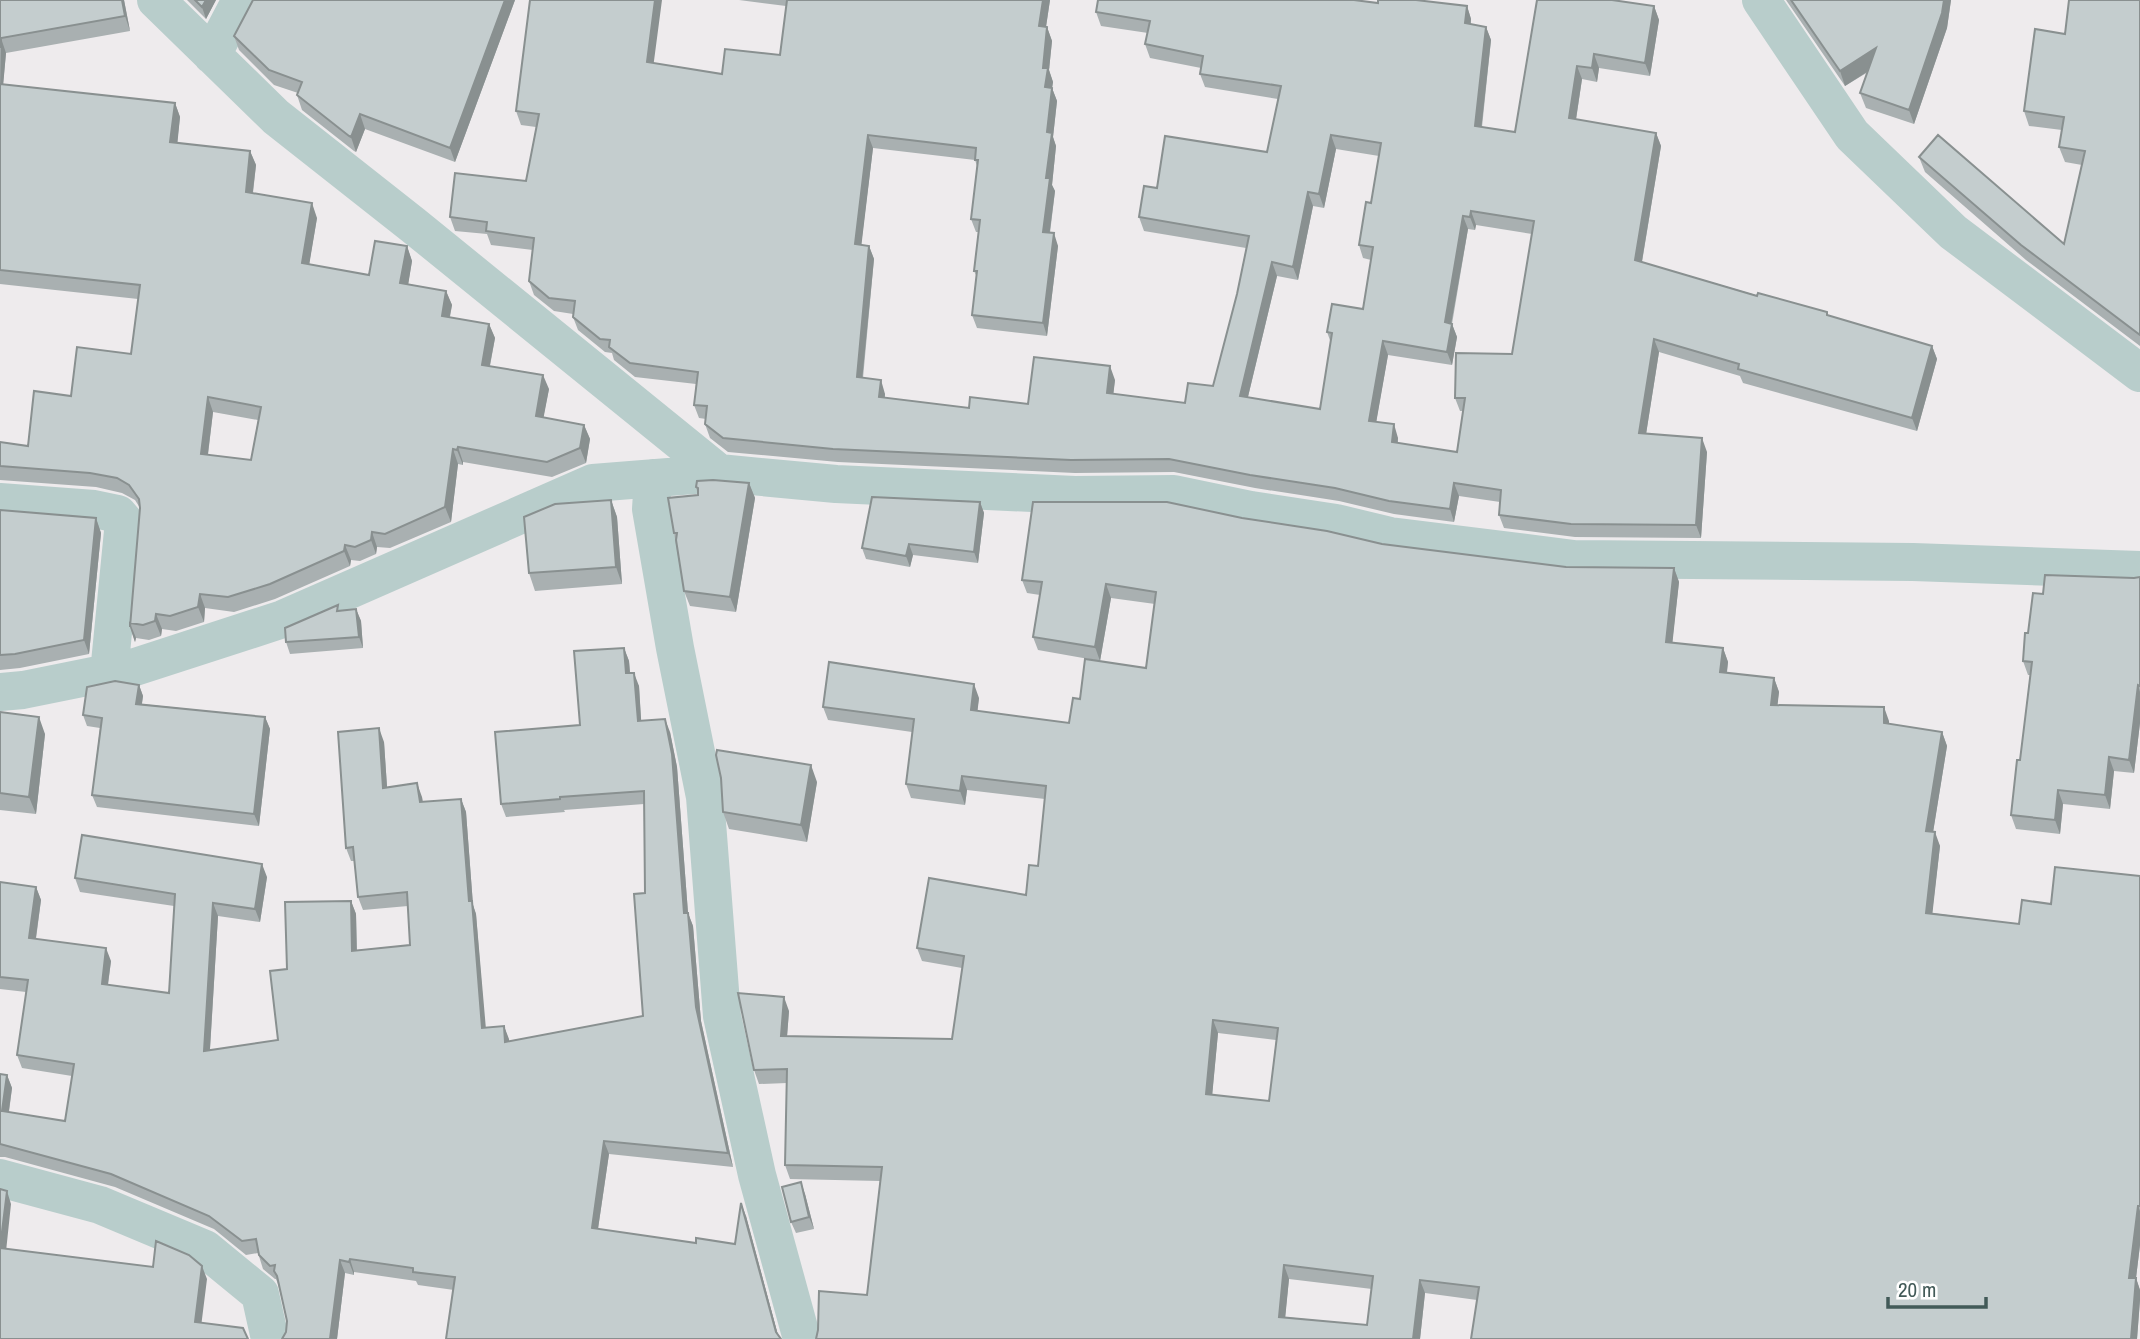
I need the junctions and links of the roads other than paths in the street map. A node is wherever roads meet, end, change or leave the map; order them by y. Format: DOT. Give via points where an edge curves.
graph roads {
  1 [pos="156,0"];
  2 [pos="241,0"];
  3 [pos="1762,2"];
  4 [pos="212,55"];
  5 [pos="2140,373"];
  6 [pos="719,473"];
  7 [pos="653,478"];
  8 [pos="0,502"];
  9 [pos="2140,570"];
  10 [pos="109,673"];
  11 [pos="0,692"];
  12 [pos="0,1178"];
  13 [pos="270,1339"];
  14 [pos="802,1339"];
  1 -- 4 [label="street"];
  2 -- 4 [label="street"];
  3 -- 5 [label="street" via="1852,135 1953,232"];
  4 -- 6 [label="street" via="276,117"];
  6 -- 7 [label="street"];
  6 -- 9 [label="street" via="836,484 1075,495 1174,494 1390,536 1574,559 1913,562"];
  7 -- 10 [label="street" via="593,483 283,619"];
  7 -- 14 [label="street" via="651,509 705,797 722,1017 757,1175"];
  8 -- 10 [label="street" via="94,509 118,514 124,521"];
  10 -- 11 [label="street"];
  12 -- 13 [label="street" via="100,1205 205,1249 260,1294"];
}
